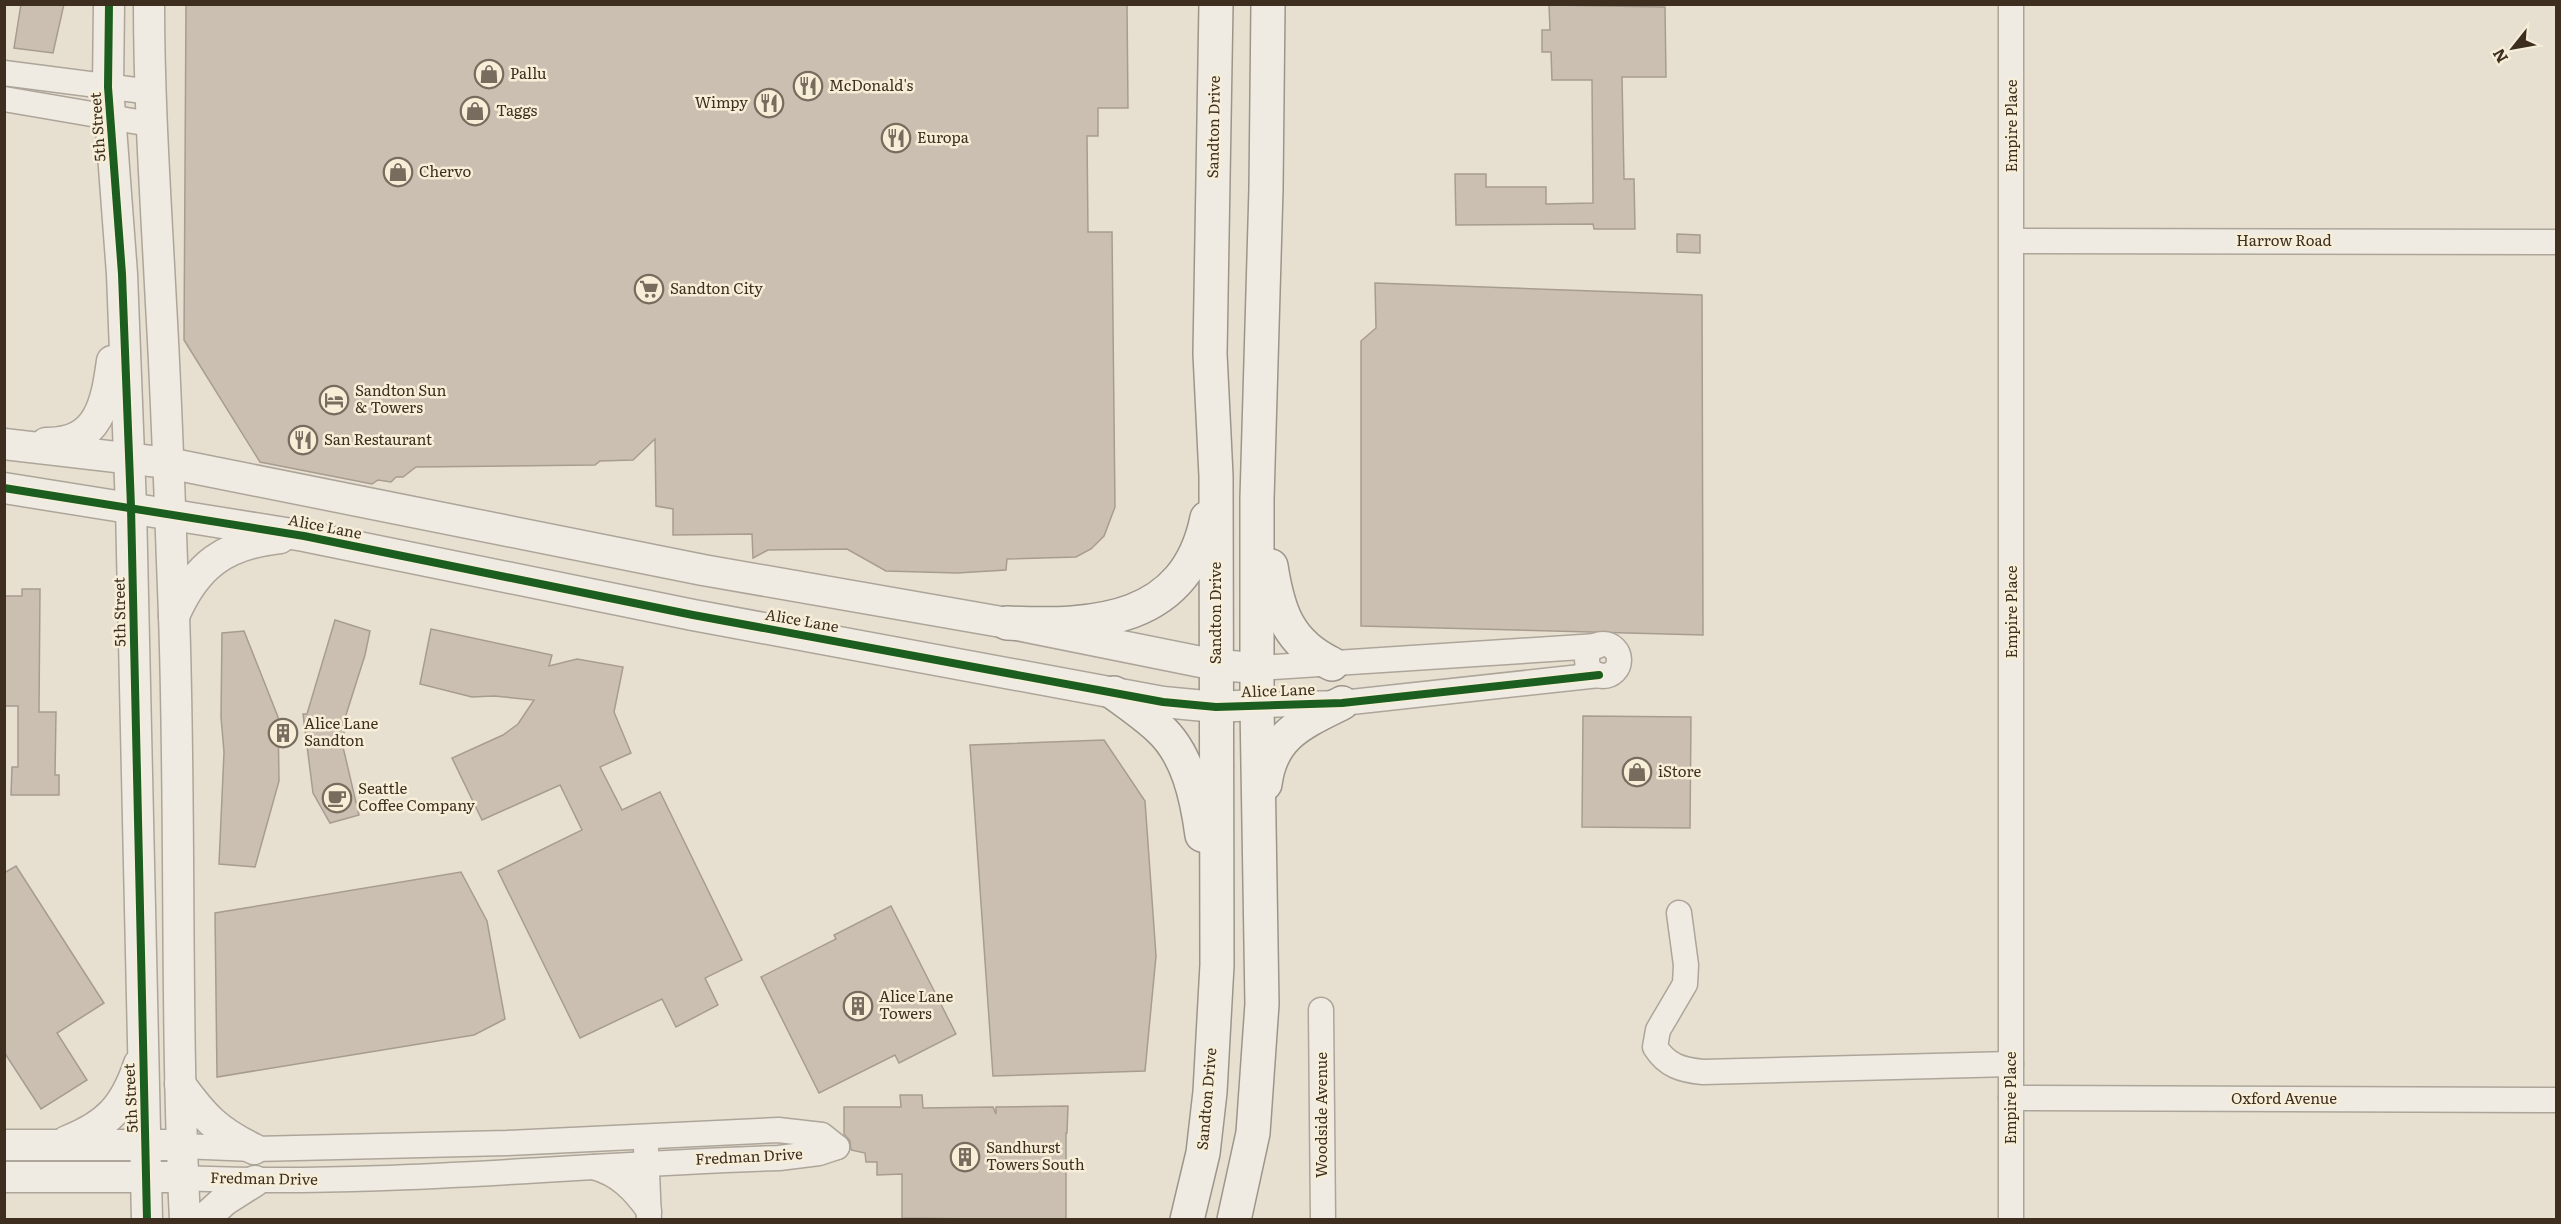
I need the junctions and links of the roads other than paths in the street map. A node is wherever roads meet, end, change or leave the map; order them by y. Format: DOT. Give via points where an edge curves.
graph roads {
  1 [pos="109,4"];
  2 [pos="149,4"];
  3 [pos="1215,4"];
  4 [pos="1268,4"];
  5 [pos="2011,4"];
  6 [pos="4,73"];
  7 [pos="108,87"];
  8 [pos="151,92"];
  9 [pos="4,99"];
  10 [pos="111,119"];
  11 [pos="150,124"];
  12 [pos="2012,241"];
  13 [pos="2556,242"];
  14 [pos="122,274"];
  15 [pos="4,443"];
  16 [pos="128,459"];
  17 [pos="168,463"];
  18 [pos="1216,476"];
  19 [pos="4,489"];
  20 [pos="1257,499"];
  21 [pos="131,507"];
  22 [pos="170,515"];
  23 [pos="304,536"];
  24 [pos="174,616"];
  25 [pos="1007,623"];
  26 [pos="1332,664"];
  27 [pos="1216,665"];
  28 [pos="1258,668"];
  29 [pos="1114,693"];
  30 [pos="1342,703"];
  31 [pos="1257,705"];
  32 [pos="1216,707"];
  33 [pos="1260,831"];
  34 [pos="1678,913"];
  35 [pos="1217,965"];
  36 [pos="1321,1010"];
  37 [pos="142,1056"];
  38 [pos="2011,1064"];
  39 [pos="180,1084"];
  40 [pos="2011,1098"];
  41 [pos="2556,1100"];
  42 [pos="706,1133"];
  43 [pos="645,1137"];
  44 [pos="40,1144"];
  45 [pos="4,1145"];
  46 [pos="147,1145"];
  47 [pos="182,1146"];
  48 [pos="254,1149"];
  49 [pos="708,1160"];
  50 [pos="648,1163"];
  51 [pos="592,1167"];
  52 [pos="147,1176"];
  53 [pos="4,1177"];
  54 [pos="183,1178"];
  55 [pos="255,1181"];
  56 [pos="649,1215"];
  57 [pos="147,1220"];
  58 [pos="184,1220"];
  59 [pos="203,1220"];
  60 [pos="1187,1220"];
  61 [pos="1234,1220"];
  62 [pos="1323,1220"];
  63 [pos="2011,1220"];
  1 -- 7 [label="street, 5th Street"];
  2 -- 8 [label="street"];
  3 -- 18 [label="main road, Sandton Drive" via="1210,354"];
  4 -- 20 [label="main road"];
  5 -- 12 [label="street, Empire Place"];
  6 -- 7 [label="street"];
  7 -- 8 [label="street"];
  7 -- 10 [label="street, 5th Street"];
  8 -- 11 [label="street"];
  9 -- 10 [label="street"];
  10 -- 11 [label="street"];
  10 -- 14 [label="street, 5th Street"];
  11 -- 17 [label="street"];
  12 -- 13 [label="street, Harrow Road"];
  12 -- 38 [label="street, Empire Place"];
  14 -- 15 [label="street" via="106,394 94,423 78,438 63,443"];
  14 -- 16 [label="street, 5th Street"];
  15 -- 16 [label="street, Alice Lane"];
  16 -- 17 [label="street, Alice Lane"];
  16 -- 21 [label="street, 5th Street"];
  17 -- 22 [label="street"];
  17 -- 25 [label="street, Alice Lane" via="703,570"];
  18 -- 25 [label="main road" via="1196,553 1169,591 1142,609 1116,617 1055,625"];
  18 -- 27 [label="main road, Sandton Drive"];
  19 -- 21 [label="street, Alice Lane"];
  20 -- 26 [label="main road" via="1286,623 1305,648"];
  20 -- 28 [label="main road"];
  21 -- 22 [label="street, Alice Lane"];
  21 -- 37 [label="street, 5th Street"];
  22 -- 23 [label="street, Alice Lane"];
  22 -- 24 [label="street"];
  23 -- 24 [label="street" via="263,540 214,560 185,591"];
  23 -- 29 [label="street, Alice Lane" via="693,615"];
  24 -- 39 [label="street"];
  25 -- 27 [label="street, Alice Lane"];
  26 -- 28 [label="street, Alice Lane"];
  26 -- 30 [label="street, Alice Lane" via="1597,646 1611,647 1618,659 1614,672 1604,676"];
  27 -- 28 [label="street, Alice Lane"];
  27 -- 32 [label="main road, Sandton Drive"];
  28 -- 31 [label="main road"];
  29 -- 32 [label="street, Alice Lane"];
  29 -- 35 [label="main road" via="1161,729 1189,777 1199,812"];
  30 -- 31 [label="street, Alice Lane"];
  30 -- 33 [label="main road" via="1295,727 1275,751 1267,767"];
  31 -- 32 [label="street, Alice Lane"];
  31 -- 33 [label="main road"];
  32 -- 35 [label="main road, Sandton Drive"];
  33 -- 61 [label="main road" via="1262,1004 1253,1133"];
  34 -- 38 [label="street" via="1685,984 1658,1029 1655,1047 1661,1057 1679,1069 1703,1072"];
  35 -- 60 [label="main road, Sandton Drive" via="1203,1153"];
  36 -- 62 [label="street, Woodside Avenue"];
  37 -- 44 [label="street" via="128,1094 117,1110 67,1141"];
  37 -- 46 [label="street, 5th Street"];
  38 -- 40 [label="street, Empire Place"];
  39 -- 47 [label="street"];
  39 -- 48 [label="street" via="216,1127"];
  40 -- 41 [label="street, Oxford Avenue"];
  40 -- 63 [label="street, Empire Place"];
  42 -- 43 [label="street, Fredman Drive"];
  42 -- 49 [label="street"];
  42 -- 49 [label="street, Fredman Drive" via="803,1132 822,1135 837,1147 779,1158"];
  43 -- 48 [label="street, Fredman Drive"];
  43 -- 50 [label="street"];
  44 -- 45 [label="street, Fredman Drive"];
  44 -- 46 [label="street, Fredman Drive"];
  46 -- 47 [label="street, Fredman Drive"];
  46 -- 52 [label="street, 5th Street"];
  47 -- 48 [label="street, Fredman Drive"];
  47 -- 54 [label="street"];
  49 -- 50 [label="street, Fredman Drive"];
  50 -- 51 [label="street, Fredman Drive"];
  50 -- 56 [label="street"];
  51 -- 55 [label="street, Fredman Drive"];
  51 -- 56 [label="street" via="628,1185"];
  52 -- 53 [label="street, Fredman Drive"];
  52 -- 54 [label="street, Fredman Drive"];
  52 -- 57 [label="street, 5th Street"];
  54 -- 55 [label="street, Fredman Drive"];
  54 -- 58 [label="street"];
  55 -- 59 [label="street"];
}
